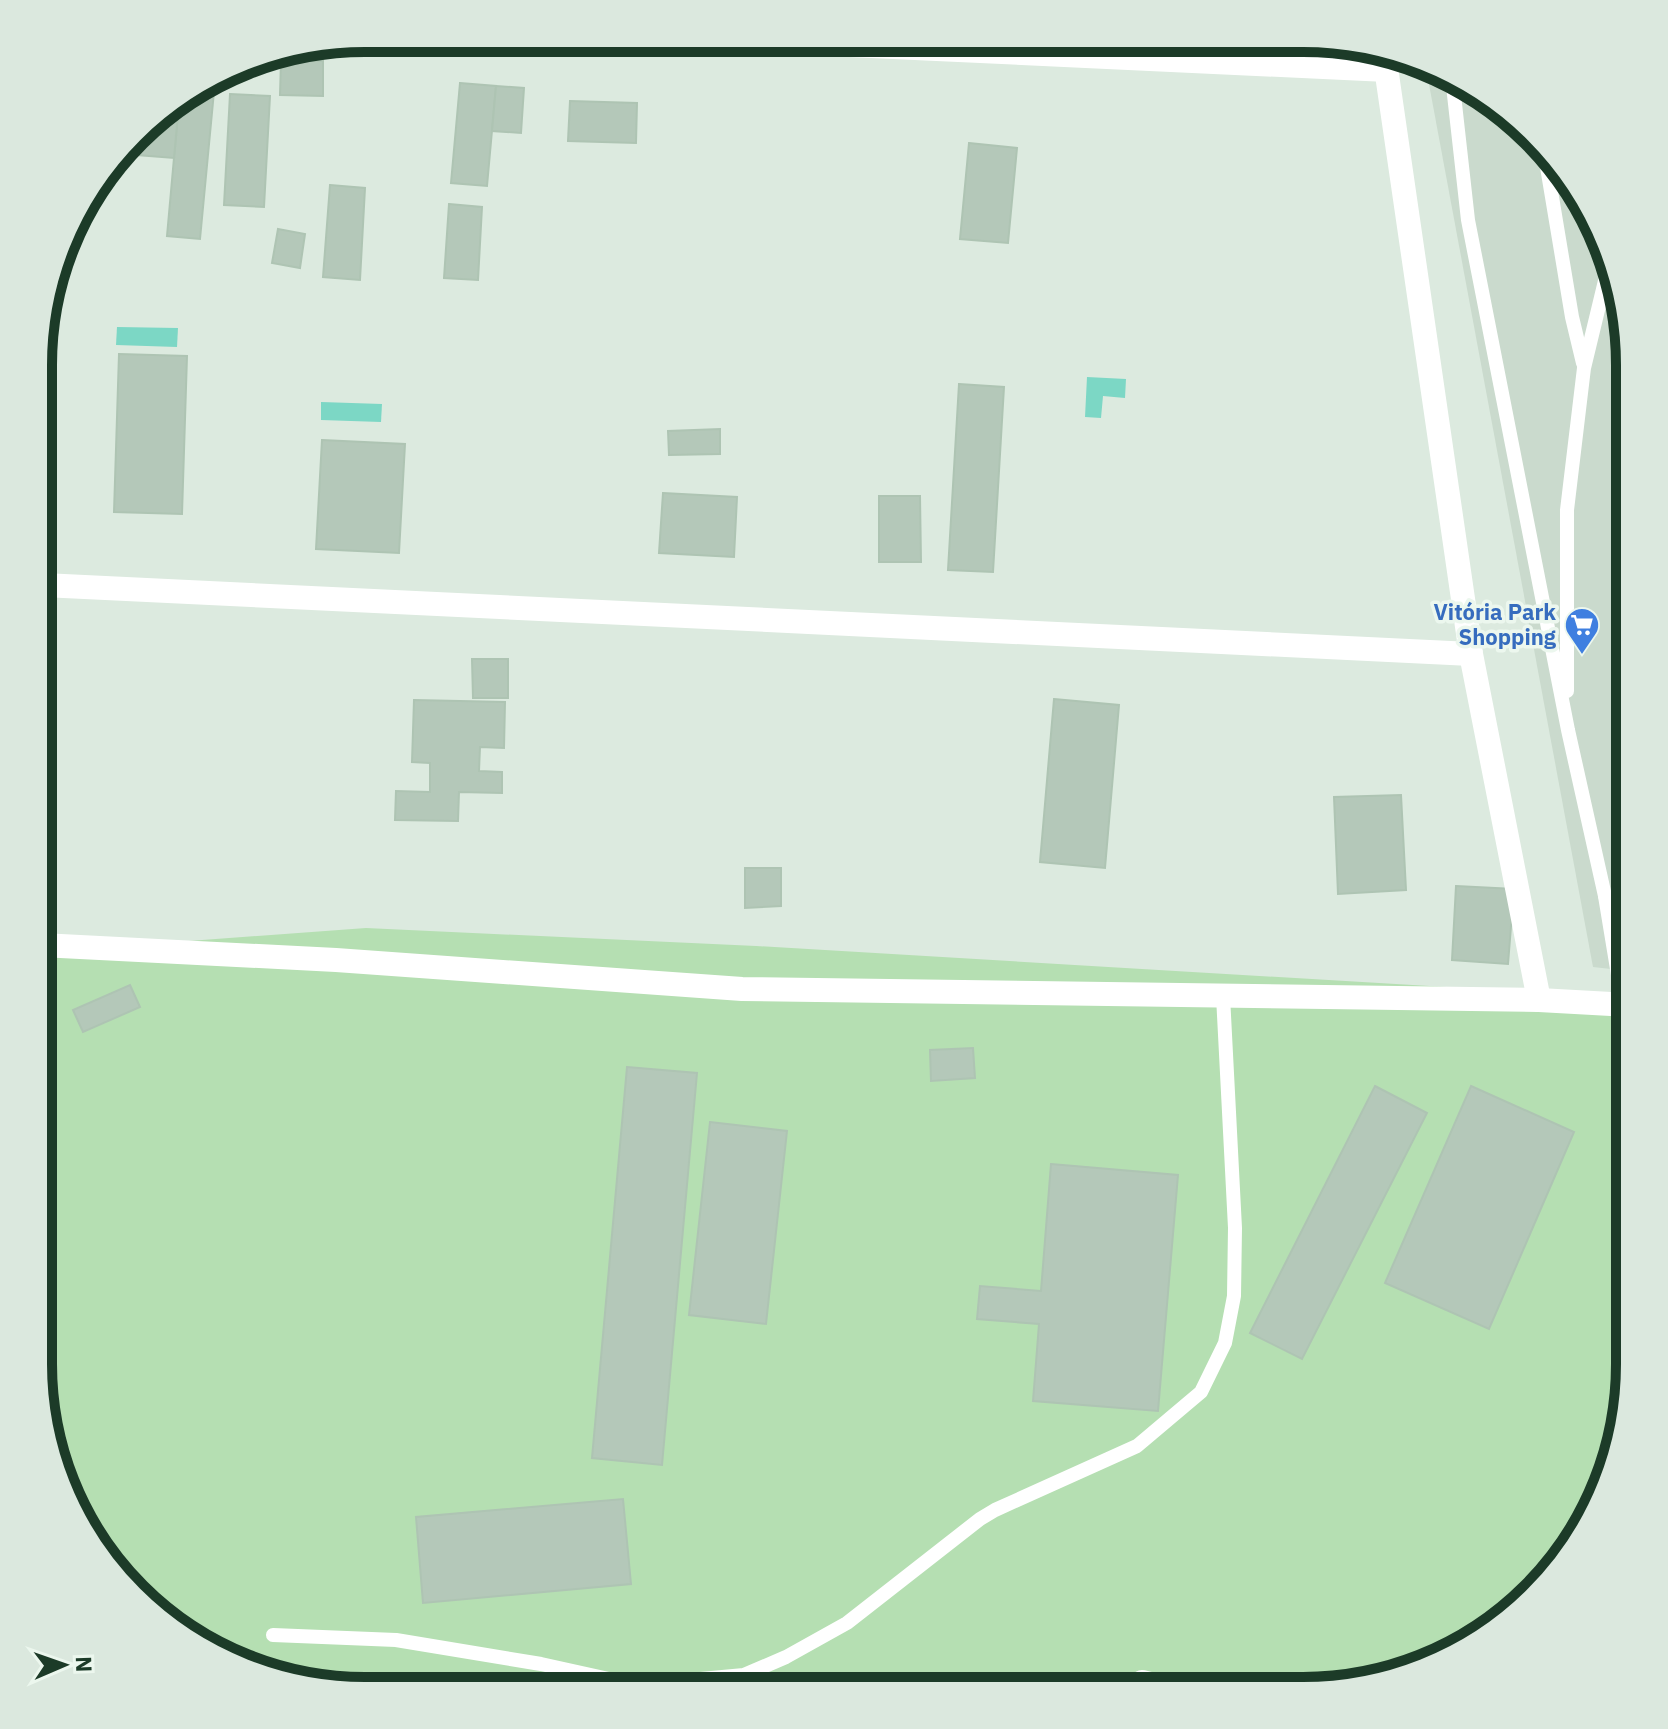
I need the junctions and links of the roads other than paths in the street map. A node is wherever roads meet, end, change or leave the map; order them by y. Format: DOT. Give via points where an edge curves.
graph roads {
  1 [pos="1096,52"];
  2 [pos="1379,62"];
  3 [pos="1385,63"];
  4 [pos="1453,90"];
  5 [pos="1547,170"];
  6 [pos="1605,283"];
  7 [pos="1584,368"];
  8 [pos="52,585"];
  9 [pos="1471,654"];
  10 [pos="1568,730"];
  11 [pos="1605,896"];
  12 [pos="1616,904"];
  13 [pos="52,946"];
  14 [pos="1616,953"];
  15 [pos="1223,996"];
  16 [pos="1539,1000"];
  17 [pos="1616,1004"];
  18 [pos="273,1635"];
  19 [pos="600,1677"];
  20 [pos="722,1677"];
  1 -- 2 [label="street"];
  3 -- 9 [label="street"];
  4 -- 10 [label="lane" via="1468,220"];
  5 -- 7 [label="lane"];
  6 -- 7 [label="lane"];
  7 -- 10 [label="lane" via="1567,510"];
  8 -- 9 [label="street"];
  9 -- 16 [label="street"];
  10 -- 11 [label="lane"];
  11 -- 12 [label="lane"];
  11 -- 14 [label="lane"];
  13 -- 15 [label="street" via="742,989"];
  15 -- 16 [label="street"];
  15 -- 20 [label="lane" via="1234,1296 1225,1343 1201,1392 1137,1446 980,1519 847,1623 786,1657 744,1675"];
  16 -- 17 [label="street"];
  18 -- 19 [label="lane" via="396,1640"];
}
